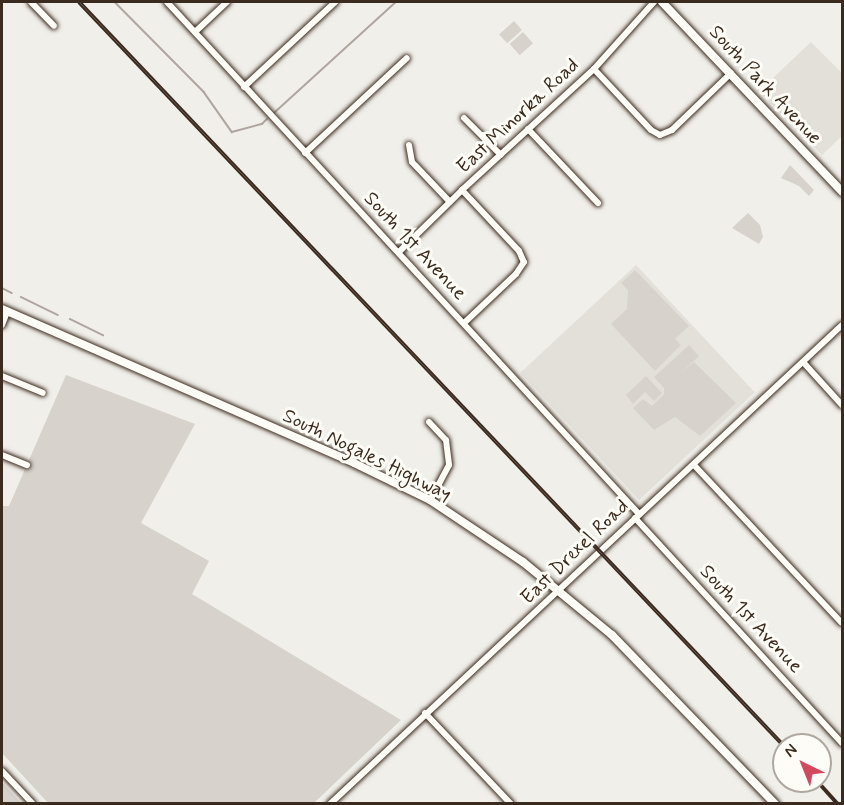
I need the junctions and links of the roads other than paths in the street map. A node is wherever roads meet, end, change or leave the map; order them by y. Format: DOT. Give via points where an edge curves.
graph roads {
  1 [pos="31,2"];
  2 [pos="167,2"];
  3 [pos="227,2"];
  4 [pos="335,2"];
  5 [pos="654,2"];
  6 [pos="662,2"];
  7 [pos="54,26"];
  8 [pos="195,32"];
  9 [pos="407,58"];
  10 [pos="594,69"];
  11 [pos="731,73"];
  12 [pos="244,87"];
  13 [pos="464,118"];
  14 [pos="528,129"];
  15 [pos="409,145"];
  16 [pos="305,153"];
  17 [pos="501,154"];
  18 [pos="462,190"];
  19 [pos="843,192"];
  20 [pos="450,202"];
  21 [pos="598,203"];
  22 [pos="400,251"];
  23 [pos="4,310"];
  24 [pos="464,323"];
  25 [pos="2,325"];
  26 [pos="843,325"];
  27 [pos="803,362"];
  28 [pos="2,376"];
  29 [pos="43,393"];
  30 [pos="843,405"];
  31 [pos="429,422"];
  32 [pos="2,455"];
  33 [pos="27,465"];
  34 [pos="694,465"];
  35 [pos="430,500"];
  36 [pos="637,516"];
  37 [pos="560,592"];
  38 [pos="843,623"];
  39 [pos="425,713"];
  40 [pos="843,743"];
  41 [pos="2,771"];
  42 [pos="33,804"];
  43 [pos="330,804"];
  44 [pos="511,804"];
  45 [pos="775,804"];
  1 -- 7 [label="street"];
  2 -- 8 [label="street, South 1st Avenue"];
  3 -- 8 [label="street"];
  4 -- 12 [label="street"];
  5 -- 10 [label="street, East Minorka Road"];
  6 -- 11 [label="main road, South Park Avenue"];
  8 -- 12 [label="street, South 1st Avenue"];
  9 -- 16 [label="street"];
  10 -- 11 [label="street" via="660,137"];
  10 -- 14 [label="street, East Minorka Road"];
  11 -- 19 [label="main road, South Park Avenue"];
  12 -- 16 [label="street, South 1st Avenue"];
  13 -- 17 [label="street"];
  14 -- 17 [label="street, East Minorka Road"];
  14 -- 21 [label="street"];
  15 -- 20 [label="street" via="412,162"];
  16 -- 22 [label="street, South 1st Avenue"];
  17 -- 18 [label="street, East Minorka Road"];
  18 -- 20 [label="street, East Minorka Road"];
  18 -- 24 [label="street" via="526,262"];
  20 -- 22 [label="street, East Minorka Road"];
  22 -- 24 [label="street, South 1st Avenue"];
  23 -- 25 [label="street"];
  23 -- 35 [label="main road, South Nogales Highway" via="344,458"];
  24 -- 36 [label="street, South 1st Avenue"];
  26 -- 27 [label="street, East Drexel Road"];
  27 -- 30 [label="street"];
  27 -- 34 [label="street, East Drexel Road"];
  28 -- 29 [label="street"];
  31 -- 35 [label="street" via="446,440 449,465"];
  32 -- 33 [label="street"];
  34 -- 36 [label="street, East Drexel Road"];
  34 -- 38 [label="street"];
  35 -- 37 [label="main road, South Nogales Highway" via="494,541"];
  36 -- 37 [label="street, East Drexel Road"];
  36 -- 40 [label="street, South 1st Avenue"];
  37 -- 39 [label="street, East Drexel Road"];
  37 -- 45 [label="main road, South Nogales Highway" via="628,650"];
  39 -- 43 [label="street, East Drexel Road"];
  39 -- 44 [label="street"];
  41 -- 42 [label="street"];
}
